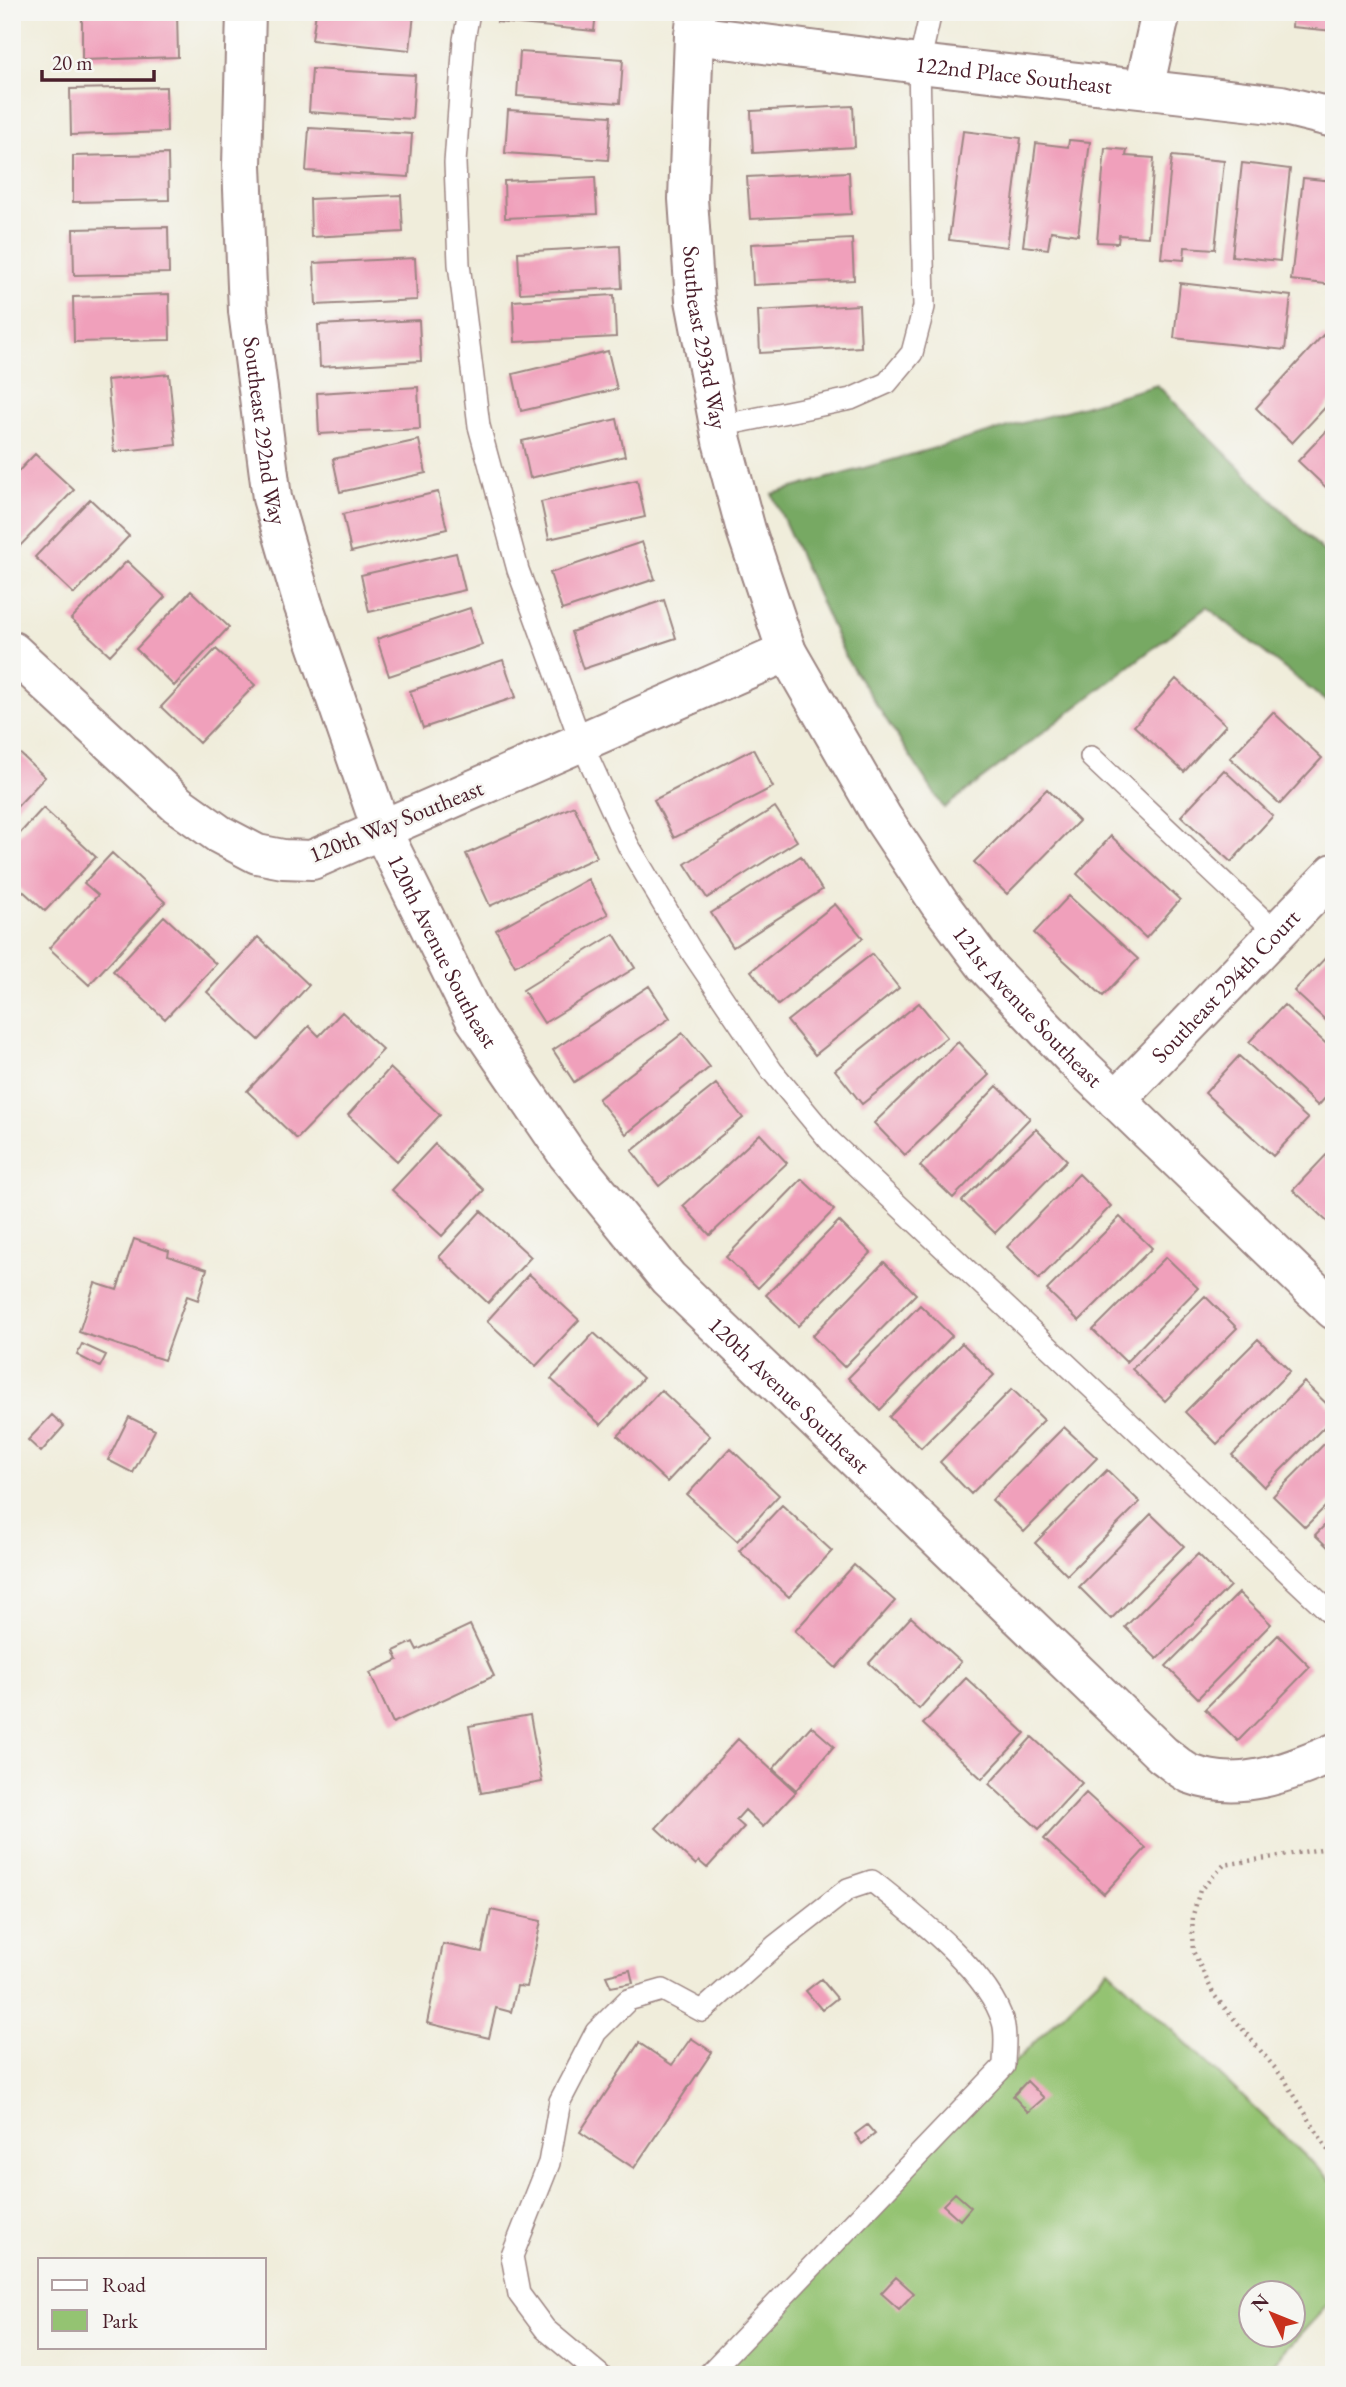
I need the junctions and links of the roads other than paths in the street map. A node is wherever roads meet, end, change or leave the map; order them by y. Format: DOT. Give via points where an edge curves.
graph roads {
  1 [pos="246,12"];
  2 [pos="469,12"];
  3 [pos="931,12"];
  4 [pos="1161,12"];
  5 [pos="695,24"];
  6 [pos="919,64"];
  7 [pos="1144,89"];
  8 [pos="1334,118"];
  9 [pos="719,426"];
  10 [pos="12,650"];
  11 [pos="787,652"];
  12 [pos="581,742"];
  13 [pos="1091,757"];
  14 [pos="383,831"];
  15 [pos="1334,873"];
  16 [pos="1277,933"];
  17 [pos="1116,1100"];
  18 [pos="1334,1310"];
  19 [pos="1334,1616"];
  20 [pos="1334,1753"];
  21 [pos="600,2375"];
  22 [pos="708,2375"];
  1 -- 14 [label="street, Southeast 292nd Way" via="242,165 248,312 272,498 303,604"];
  2 -- 12 [label="lane" via="455,163 458,264 480,426 518,570"];
  3 -- 6 [label="lane"];
  4 -- 7 [label="street"];
  5 -- 6 [label="street, 122nd Place Southeast"];
  5 -- 9 [label="street, Southeast 293rd Way" via="688,199 695,300"];
  6 -- 7 [label="street, 122nd Place Southeast"];
  6 -- 9 [label="lane" via="924,307 912,353 887,383 852,399"];
  7 -- 8 [label="street, 122nd Place Southeast" via="1281,105"];
  9 -- 11 [label="street, Southeast 293rd Way" via="746,530"];
  10 -- 14 [label="street, 120th Way Southeast" via="177,804 257,854 312,860"];
  11 -- 12 [label="street, 120th Way Southeast"];
  11 -- 17 [label="street, 121st Avenue Southeast" via="882,817 939,903 986,966"];
  12 -- 14 [label="street, 120th Way Southeast"];
  12 -- 19 [label="lane" via="628,845 693,954 772,1072 830,1141"];
  13 -- 16 [label="lane"];
  14 -- 20 [label="street, 120th Avenue Southeast" via="475,1019 567,1154 668,1278 1163,1755 1188,1773 1217,1782 1249,1782 1287,1773"];
  15 -- 16 [label="street, Southeast 294th Court"];
  16 -- 17 [label="street, Southeast 294th Court"];
  17 -- 18 [label="street, 121st Avenue Southeast"];
  21 -- 22 [label="lane" via="545,2329 519,2294 512,2256 549,2163 560,2101 596,2032 628,2000 663,1990 702,2011 848,1889 872,1881 984,1983 1004,2023 1004,2066"];
}
